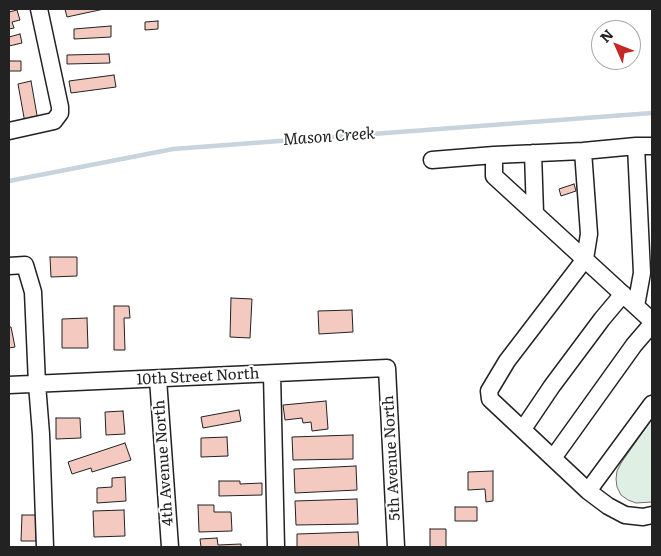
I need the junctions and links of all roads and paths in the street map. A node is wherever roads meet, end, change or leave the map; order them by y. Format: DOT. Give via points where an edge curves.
graph roads {
  1 [pos="40,9"];
  2 [pos="9,131"];
  3 [pos="636,146"];
  4 [pos="652,146"];
  5 [pos="583,151"];
  6 [pos="533,153"];
  7 [pos="494,155"];
  8 [pos="432,160"];
  9 [pos="535,213"];
  10 [pos="585,259"];
  11 [pos="9,266"];
  12 [pos="623,294"];
  13 [pos="636,306"];
  14 [pos="652,322"];
  15 [pos="387,368"];
  16 [pos="272,374"];
  17 [pos="158,379"];
  18 [pos="37,384"];
  19 [pos="9,385"];
  20 [pos="652,404"];
  21 [pos="522,429"];
  22 [pos="553,458"];
  23 [pos="588,491"];
  24 [pos="652,515"];
  25 [pos="44,547"];
  26 [pos="170,547"];
  27 [pos="276,547"];
  28 [pos="396,547"];
  1 -- 2 [label="street" via="60,114 54,122"];
  3 -- 4 [label="street"];
  3 -- 5 [label="street"];
  3 -- 13 [label="street" via="642,272"];
  5 -- 6 [label="street"];
  5 -- 10 [label="street" via="589,234"];
  6 -- 7 [label="street"];
  6 -- 9 [label="street"];
  7 -- 8 [label="street"];
  7 -- 9 [label="street" via="494,176"];
  9 -- 10 [label="street"];
  10 -- 12 [label="street"];
  10 -- 21 [label="street" via="507,361 489,391 490,399"];
  11 -- 18 [label="street" via="25,265 33,292"];
  12 -- 13 [label="street"];
  12 -- 21 [label="street"];
  13 -- 14 [label="street"];
  14 -- 22 [label="street"];
  15 -- 16 [label="street, 10th Street North"];
  15 -- 28 [label="street, 5th Avenue North"];
  16 -- 17 [label="street, 10th Street North"];
  16 -- 27 [label="street"];
  17 -- 18 [label="street, 10th Street North"];
  17 -- 26 [label="street, 4th Avenue North"];
  18 -- 19 [label="street, 10th Street North"];
  18 -- 25 [label="street"];
  20 -- 23 [label="street"];
  21 -- 22 [label="street"];
  22 -- 23 [label="street"];
  23 -- 24 [label="street" via="625,515"];
}
